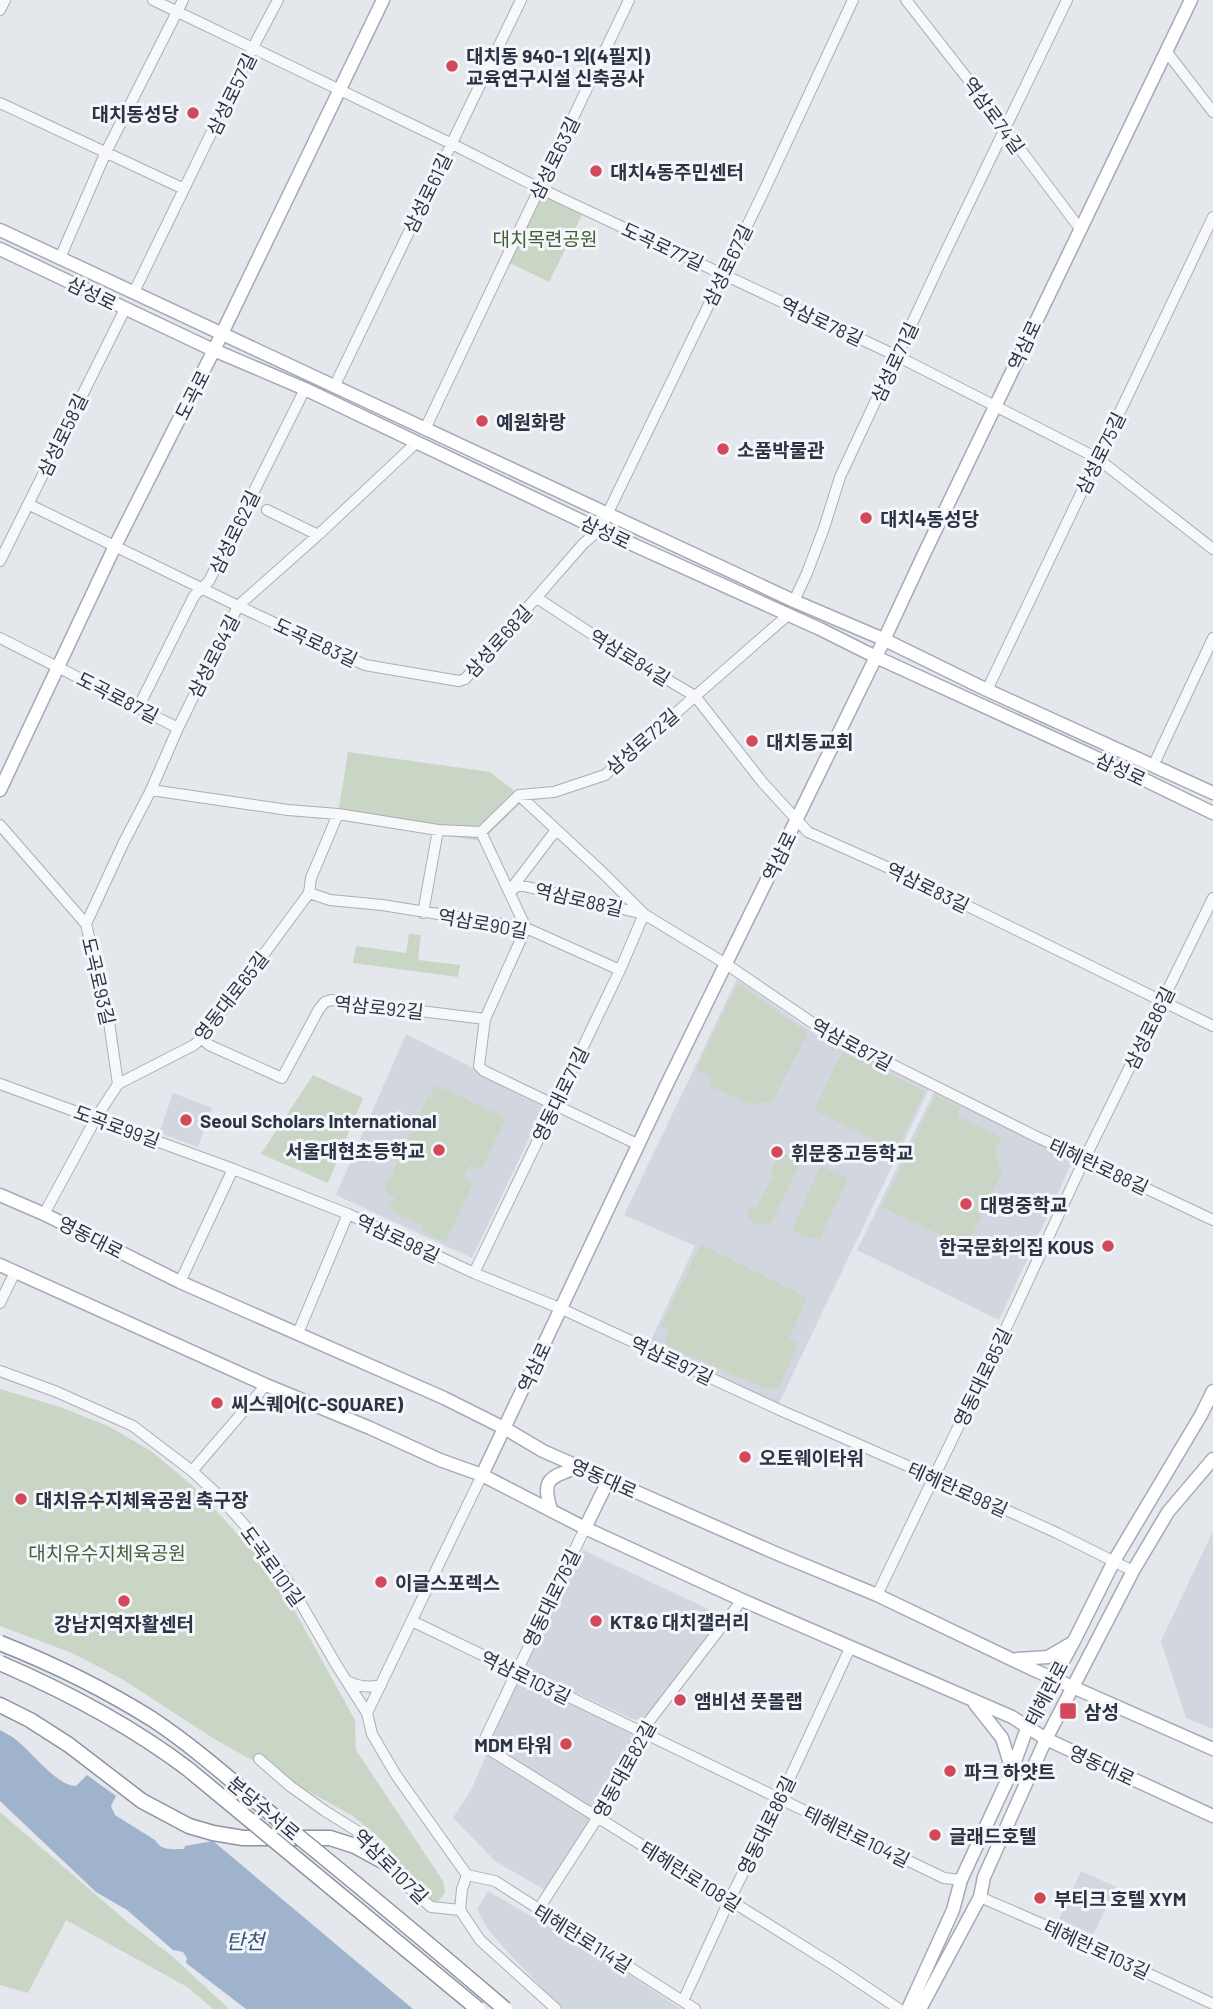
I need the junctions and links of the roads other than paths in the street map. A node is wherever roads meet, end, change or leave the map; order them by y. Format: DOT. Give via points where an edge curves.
graph roads {
  1 [pos="5,0"];
  2 [pos="153,0"];
  3 [pos="183,0"];
  4 [pos="278,0"];
  5 [pos="383,0"];
  6 [pos="522,0"];
  7 [pos="629,0"];
  8 [pos="853,0"];
  9 [pos="906,0"];
  10 [pos="1067,0"];
  11 [pos="1191,0"];
  12 [pos="0,10"];
  13 [pos="177,11"];
  14 [pos="252,49"];
  15 [pos="1166,51"];
  16 [pos="339,90"];
  17 [pos="0,103"];
  18 [pos="1213,112"];
  19 [pos="1004,129"];
  20 [pos="452,144"];
  21 [pos="106,152"];
  22 [pos="539,188"];
  23 [pos="184,189"];
  24 [pos="1213,217"];
  25 [pos="0,230"];
  26 [pos="1081,230"];
  27 [pos="0,249"];
  28 [pos="60,258"];
  29 [pos="723,273"];
  30 [pos="134,292"];
  31 [pos="125,309"];
  32 [pos="222,333"];
  33 [pos="214,350"];
  34 [pos="897,356"];
  35 [pos="334,387"];
  36 [pos="305,389"];
  37 [pos="995,406"];
  38 [pos="425,429"];
  39 [pos="416,443"];
  40 [pos="1097,458"];
  41 [pos="28,504"];
  42 [pos="594,507"];
  43 [pos="267,510"];
  44 [pos="607,514"];
  45 [pos="621,520"];
  46 [pos="587,523"];
  47 [pos="600,529"];
  48 [pos="318,535"];
  49 [pos="613,535"];
  50 [pos="116,546"];
  51 [pos="1213,549"];
  52 [pos="0,561"];
  53 [pos="201,588"];
  54 [pos="537,598"];
  55 [pos="794,601"];
  56 [pos="238,606"];
  57 [pos="788,615"];
  58 [pos="1213,638"];
  59 [pos="0,639"];
  60 [pos="883,639"];
  61 [pos="876,657"];
  62 [pos="365,665"];
  63 [pos="58,667"];
  64 [pos="987,690"];
  65 [pos="695,696"];
  66 [pos="138,708"];
  67 [pos="177,728"];
  68 [pos="1153,765"];
  69 [pos="0,790"];
  70 [pos="151,790"];
  71 [pos="1213,793"];
  72 [pos="519,794"];
  73 [pos="1213,813"];
  74 [pos="338,814"];
  75 [pos="796,820"];
  76 [pos="0,825"];
  77 [pos="438,830"];
  78 [pos="556,830"];
  79 [pos="481,832"];
  80 [pos="509,892"];
  81 [pos="309,893"];
  82 [pos="1213,898"];
  83 [pos="423,913"];
  84 [pos="644,914"];
  85 [pos="86,924"];
  86 [pos="526,928"];
  87 [pos="726,964"];
  88 [pos="620,970"];
  89 [pos="1162,1001"];
  90 [pos="485,1019"];
  91 [pos="1213,1026"];
  92 [pos="202,1038"];
  93 [pos="0,1084"];
  94 [pos="118,1084"];
  95 [pos="554,1104"];
  96 [pos="986,1110"];
  97 [pos="96,1118"];
  98 [pos="639,1145"];
  99 [pos="1085,1158"];
  100 [pos="233,1169"];
  101 [pos="0,1195"];
  102 [pos="44,1214"];
  103 [pos="348,1214"];
  104 [pos="1213,1220"];
  105 [pos="0,1265"];
  106 [pos="15,1272"];
  107 [pos="474,1273"];
  108 [pos="180,1282"];
  109 [pos="0,1303"];
  110 [pos="562,1309"];
  111 [pos="298,1333"];
  112 [pos="0,1371"];
  113 [pos="266,1385"];
  114 [pos="1213,1391"];
  115 [pos="782,1411"];
  116 [pos="506,1429"];
  117 [pos="1213,1459"];
  118 [pos="579,1467"];
  119 [pos="192,1471"];
  120 [pos="482,1475"];
  121 [pos="933,1477"];
  122 [pos="608,1480"];
  123 [pos="551,1510"];
  124 [pos="585,1528"];
  125 [pos="1114,1561"];
  126 [pos="1133,1571"];
  127 [pos="877,1595"];
  128 [pos="742,1600"];
  129 [pos="412,1621"];
  130 [pos="1074,1641"];
  131 [pos="0,1643"];
  132 [pos="850,1648"];
  133 [pos="1010,1658"];
  134 [pos="0,1663"];
  135 [pos="516,1671"];
  136 [pos="1054,1678"];
  137 [pos="347,1681"];
  138 [pos="381,1685"];
  139 [pos="1073,1686"];
  140 [pos="972,1701"];
  141 [pos="0,1705"];
  142 [pos="367,1713"];
  143 [pos="1027,1728"];
  144 [pos="640,1733"];
  145 [pos="1046,1739"];
  146 [pos="482,1745"];
  147 [pos="1213,1749"];
  148 [pos="259,1759"];
  149 [pos="1012,1770"];
  150 [pos="780,1799"];
  151 [pos="1213,1816"];
  152 [pos="598,1818"];
  153 [pos="390,1866"];
  154 [pos="467,1875"];
  155 [pos="961,1880"];
  156 [pos="980,1897"];
  157 [pos="729,1901"];
  158 [pos="460,1910"];
  159 [pos="538,1910"];
  160 [pos="683,2001"];
  161 [pos="1213,2004"];
  162 [pos="478,2009"];
  163 [pos="505,2009"];
  164 [pos="556,2009"];
  165 [pos="695,2009"];
  166 [pos="899,2009"];
  167 [pos="908,2009"];
  168 [pos="920,2009"];
  1 -- 12 [label="street"];
  2 -- 13 [label="street, 도곡로77길"];
  3 -- 13 [label="street"];
  4 -- 14 [label="street, 삼성로57길"];
  5 -- 16 [label="main road, 도곡로"];
  6 -- 20 [label="street, 삼성로61길"];
  7 -- 22 [label="street, 삼성로63길"];
  8 -- 29 [label="street, 삼성로67길"];
  9 -- 19 [label="street, 역삼로74길"];
  10 -- 19 [label="street, 삼성로71길"];
  11 -- 15 [label="main road, 역삼로"];
  13 -- 14 [label="street, 도곡로77길"];
  13 -- 21 [label="street"];
  14 -- 16 [label="street, 도곡로77길"];
  14 -- 23 [label="street, 삼성로57길"];
  15 -- 18 [label="street"];
  15 -- 26 [label="main road, 역삼로"];
  16 -- 20 [label="street, 도곡로77길"];
  16 -- 32 [label="main road, 도곡로"];
  17 -- 21 [label="street"];
  19 -- 26 [label="street, 역삼로74길"];
  19 -- 34 [label="street, 삼성로71길"];
  20 -- 22 [label="street, 도곡로77길"];
  20 -- 35 [label="street, 삼성로61길"];
  21 -- 23 [label="street"];
  21 -- 28 [label="street"];
  22 -- 29 [label="street, 도곡로77길"];
  22 -- 38 [label="street, 삼성로63길"];
  23 -- 30 [label="street, 삼성로57길"];
  24 -- 40 [label="street, 삼성로75길"];
  25 -- 28 [label="main road, 삼성로"];
  26 -- 37 [label="main road, 역삼로"];
  27 -- 31 [label="main road, 삼성로"];
  28 -- 30 [label="main road, 삼성로"];
  29 -- 34 [label="street, 역삼로78길"];
  29 -- 44 [label="street, 삼성로67길"];
  30 -- 32 [label="main road, 삼성로"];
  31 -- 33 [label="main road, 삼성로"];
  31 -- 41 [label="street, 삼성로58길"];
  32 -- 33 [label="main road, 도곡로"];
  32 -- 35 [label="main road, 삼성로"];
  33 -- 36 [label="main road, 삼성로"];
  33 -- 50 [label="main road, 도곡로"];
  34 -- 37 [label="street, 역삼로78길"];
  34 -- 55 [label="street, 삼성로71길" via="840,477"];
  35 -- 38 [label="main road, 삼성로"];
  36 -- 39 [label="main road, 삼성로"];
  36 -- 53 [label="street, 삼성로62길" via="209,581"];
  37 -- 40 [label="street, 역삼로78길"];
  37 -- 60 [label="main road, 역삼로"];
  38 -- 42 [label="main road, 삼성로"];
  39 -- 46 [label="main road, 삼성로"];
  39 -- 48 [label="street, 삼성로64길"];
  40 -- 51 [label="street, 역삼로78길"];
  40 -- 64 [label="street, 삼성로75길"];
  41 -- 50 [label="street, 도곡로83길"];
  41 -- 52 [label="street, 삼성로58길"];
  42 -- 44 [label="main road, 삼성로"];
  42 -- 46 [label="main road"];
  43 -- 48 [label="street"];
  44 -- 45 [label="main road, 삼성로"];
  44 -- 47 [label="street, 삼성로67길"];
  45 -- 49 [label="main road"];
  45 -- 55 [label="main road, 삼성로"];
  46 -- 47 [label="main road, 삼성로"];
  47 -- 49 [label="main road, 삼성로"];
  47 -- 54 [label="street, 삼성로68길"];
  48 -- 56 [label="street, 삼성로64길"];
  49 -- 57 [label="main road, 삼성로"];
  50 -- 53 [label="street, 도곡로83길"];
  50 -- 63 [label="main road, 도곡로"];
  53 -- 56 [label="street, 도곡로83길"];
  53 -- 66 [label="street, 삼성로62길"];
  54 -- 62 [label="street, 삼성로68길" via="466,679"];
  54 -- 65 [label="street, 역삼로84길"];
  55 -- 60 [label="main road, 삼성로"];
  56 -- 62 [label="street, 도곡로83길"];
  56 -- 67 [label="street, 삼성로64길"];
  57 -- 61 [label="main road, 삼성로"];
  57 -- 65 [label="street, 삼성로72길"];
  58 -- 68 [label="street"];
  59 -- 63 [label="street, 도곡로87길"];
  60 -- 61 [label="main road, 역삼로"];
  60 -- 64 [label="main road, 삼성로"];
  61 -- 73 [label="main road, 삼성로"];
  61 -- 75 [label="main road, 역삼로"];
  63 -- 66 [label="street, 도곡로87길"];
  63 -- 69 [label="main road, 도곡로"];
  64 -- 68 [label="main road, 삼성로"];
  65 -- 72 [label="street, 삼성로72길" via="605,775 554,792"];
  65 -- 75 [label="street, 역삼로84길"];
  66 -- 67 [label="street, 도곡로87길"];
  67 -- 70 [label="street, 삼성로64길"];
  68 -- 71 [label="main road, 삼성로"];
  70 -- 74 [label="street"];
  70 -- 85 [label="street, 삼성로64길"];
  72 -- 78 [label="street, 역삼로88길"];
  72 -- 79 [label="street"];
  74 -- 77 [label="street"];
  74 -- 81 [label="street, 영동대로65길"];
  75 -- 87 [label="main road, 역삼로"];
  75 -- 89 [label="street, 역삼로83길" via="808,832"];
  76 -- 85 [label="street, 도곡로93길"];
  77 -- 79 [label="street"];
  77 -- 83 [label="street, 역삼로90길"];
  78 -- 80 [label="street, 역삼로88길"];
  78 -- 84 [label="street, 역삼로88길"];
  79 -- 80 [label="street"];
  80 -- 84 [label="street, 역삼로88길" via="519,885"];
  80 -- 86 [label="street"];
  81 -- 83 [label="street, 역삼로90길"];
  81 -- 92 [label="street, 영동대로65길"];
  82 -- 89 [label="street, 삼성로86길"];
  83 -- 86 [label="street, 역삼로90길"];
  84 -- 87 [label="street, 역삼로88길"];
  84 -- 88 [label="street, 영동대로71길"];
  85 -- 94 [label="street, 도곡로93길"];
  86 -- 88 [label="street, 역삼로90길"];
  86 -- 90 [label="street"];
  87 -- 96 [label="street, 역삼로87길" via="823,1030"];
  87 -- 98 [label="main road, 역삼로"];
  88 -- 95 [label="street, 영동대로71길"];
  89 -- 91 [label="street, 역삼로83길"];
  89 -- 99 [label="street, 삼성로86길"];
  90 -- 92 [label="street, 역삼로92길" via="331,1000 319,1009 282,1078"];
  90 -- 95 [label="street" via="480,1066 484,1071"];
  92 -- 94 [label="street, 영동대로65길"];
  93 -- 97 [label="street, 도곡로99길"];
  94 -- 97 [label="street, 영동대로65길"];
  95 -- 98 [label="street"];
  95 -- 107 [label="street, 영동대로71길"];
  96 -- 99 [label="street, 테헤란로88길"];
  97 -- 100 [label="street, 도곡로99길"];
  97 -- 102 [label="street, 영동대로65길"];
  98 -- 110 [label="main road, 역삼로"];
  99 -- 104 [label="street, 테헤란로88길"];
  99 -- 121 [label="street, 영동대로85길"];
  100 -- 103 [label="street, 역삼로98길"];
  100 -- 108 [label="street"];
  101 -- 102 [label="main road, 영동대로"];
  102 -- 108 [label="main road, 영동대로"];
  103 -- 107 [label="street, 역삼로98길"];
  103 -- 111 [label="street"];
  105 -- 106 [label="main road, 영동대로"];
  106 -- 109 [label="street"];
  106 -- 113 [label="main road, 영동대로"];
  107 -- 110 [label="street, 역삼로98길"];
  108 -- 111 [label="main road, 영동대로"];
  110 -- 115 [label="street, 역삼로97길"];
  110 -- 116 [label="main road, 역삼로"];
  111 -- 116 [label="main road, 영동대로"];
  112 -- 119 [label="street, 도곡로101길" via="132,1426"];
  113 -- 119 [label="street"];
  113 -- 120 [label="main road, 영동대로"];
  114 -- 125 [label="main road, 테헤란로"];
  115 -- 121 [label="street, 테헤란로98길"];
  116 -- 118 [label="main road, 영동대로"];
  116 -- 120 [label="main road, 역삼로"];
  117 -- 126 [label="main road, 테헤란로" via="1168,1512"];
  118 -- 122 [label="main road, 영동대로"];
  118 -- 123 [label="main road" via="550,1481 546,1494"];
  119 -- 137 [label="street, 도곡로101길" via="258,1540"];
  120 -- 123 [label="main road, 영동대로"];
  120 -- 129 [label="street, 역삼로"];
  121 -- 125 [label="street, 테헤란로98길"];
  121 -- 127 [label="street, 영동대로85길"];
  122 -- 124 [label="main road"];
  122 -- 127 [label="main road, 영동대로"];
  123 -- 124 [label="main road, 영동대로"];
  124 -- 128 [label="main road, 영동대로"];
  124 -- 135 [label="street, 영동대로76길"];
  125 -- 126 [label="street, 테헤란로98길"];
  125 -- 130 [label="main road, 테헤란로"];
  126 -- 139 [label="main road, 테헤란로"];
  127 -- 133 [label="main road, 영동대로"];
  128 -- 132 [label="main road, 영동대로"];
  128 -- 144 [label="street, 영동대로82길"];
  129 -- 135 [label="street, 역삼로103길"];
  129 -- 138 [label="street, 역삼로"];
  130 -- 133 [label="main road" via="1048,1657"];
  130 -- 136 [label="main road, 테헤란로"];
  131 -- 163 [label="highway, 분당수서로, bridge" via="82,1680 175,1735"];
  132 -- 140 [label="main road, 영동대로"];
  132 -- 150 [label="street, 영동대로86길"];
  133 -- 136 [label="main road, 영동대로"];
  134 -- 162 [label="highway, 분당수서로, bridge" via="100,1711 160,1748"];
  135 -- 144 [label="street, 역삼로103길"];
  135 -- 146 [label="street, 영동대로76길"];
  136 -- 139 [label="main road, 영동대로"];
  136 -- 143 [label="main road, 테헤란로"];
  137 -- 138 [label="street"];
  137 -- 142 [label="street, 도곡로101길"];
  138 -- 142 [label="street, 역삼로"];
  139 -- 145 [label="main road, 테헤란로"];
  139 -- 147 [label="main road, 영동대로"];
  140 -- 143 [label="main road, 영동대로"];
  140 -- 149 [label="main road" via="1002,1738"];
  141 -- 153 [label="highway, bridge" via="69,1745 142,1801 189,1826 243,1838 330,1838"];
  142 -- 154 [label="street" via="372,1734 396,1775"];
  143 -- 145 [label="main road, 영동대로"];
  143 -- 149 [label="main road, 테헤란로"];
  144 -- 150 [label="street, 테헤란로104길"];
  144 -- 152 [label="street, 영동대로82길"];
  145 -- 151 [label="main road, 영동대로"];
  145 -- 156 [label="main road, 테헤란로" via="984,1877"];
  146 -- 152 [label="street, 테헤란로108길"];
  148 -- 153 [label="street, 역삼로107길" via="298,1792 365,1836"];
  149 -- 155 [label="main road, 테헤란로"];
  150 -- 155 [label="street, 테헤란로104길" via="944,1878"];
  150 -- 157 [label="street, 영동대로86길"];
  152 -- 157 [label="street, 테헤란로108길"];
  152 -- 159 [label="street, 영동대로82길"];
  153 -- 158 [label="street, 역삼로107길" via="431,1907"];
  154 -- 158 [label="street, 역삼로107길"];
  154 -- 159 [label="street, 테헤란로114길" via="495,1881"];
  155 -- 167 [label="main road, 테헤란로" via="953,1910"];
  156 -- 161 [label="street, 테헤란로103길"];
  156 -- 168 [label="main road, 테헤란로"];
  157 -- 160 [label="street, 영동대로86길"];
  157 -- 166 [label="street, 테헤란로108길"];
  158 -- 164 [label="street" via="480,1940"];
  159 -- 160 [label="street, 테헤란로114길"];
  160 -- 165 [label="street, 테헤란로114길"];
}
